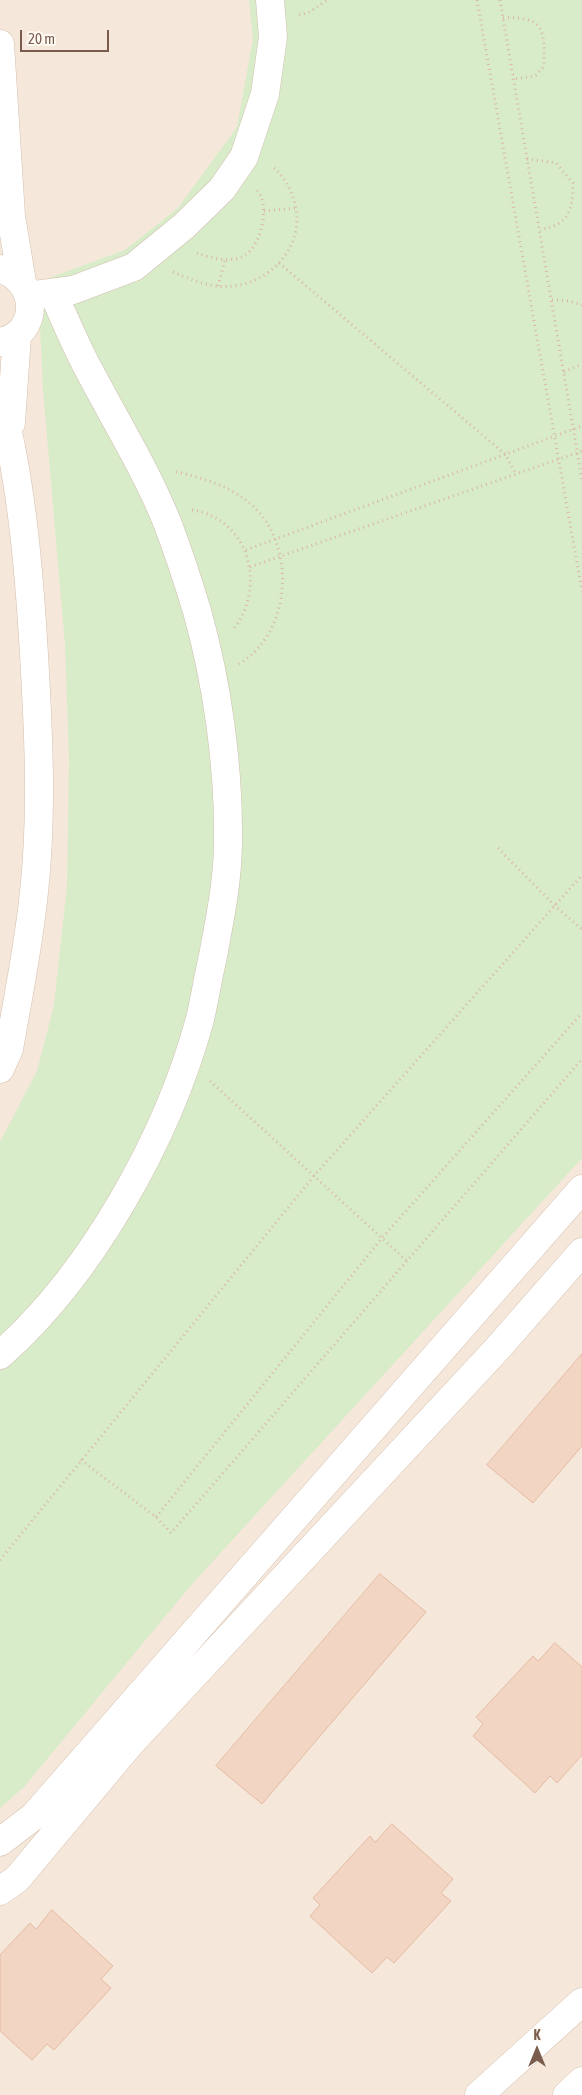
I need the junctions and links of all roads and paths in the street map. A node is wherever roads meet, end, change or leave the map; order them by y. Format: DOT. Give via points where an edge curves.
graph roads {
  1 [pos="270,0"];
  2 [pos="477,0"];
  3 [pos="500,0"];
  4 [pos="503,18"];
  5 [pos="0,44"];
  6 [pos="514,79"];
  7 [pos="528,159"];
  8 [pos="241,160"];
  9 [pos="297,208"];
  10 [pos="264,211"];
  11 [pos="540,230"];
  12 [pos="177,232"];
  13 [pos="154,250"];
  14 [pos="225,260"];
  15 [pos="279,263"];
  16 [pos="26,285"];
  17 [pos="218,286"];
  18 [pos="552,300"];
  19 [pos="582,306"];
  20 [pos="9,338"];
  21 [pos="582,364"];
  22 [pos="564,372"];
  23 [pos="0,398"];
  24 [pos="582,426"];
  25 [pos="574,429"];
  26 [pos="554,436"];
  27 [pos="10,437"];
  28 [pos="582,451"];
  29 [pos="577,452"];
  30 [pos="505,454"];
  31 [pos="559,459"];
  32 [pos="143,472"];
  33 [pos="516,474"];
  34 [pos="582,480"];
  35 [pos="160,509"];
  36 [pos="275,539"];
  37 [pos="246,550"];
  38 [pos="281,556"];
  39 [pos="250,567"];
  40 [pos="582,591"];
  41 [pos="206,648"];
  42 [pos="211,678"];
  43 [pos="498,848"];
  44 [pos="582,876"];
  45 [pos="555,906"];
  46 [pos="582,929"];
  47 [pos="582,1013"];
  48 [pos="186,1059"];
  49 [pos="582,1059"];
  50 [pos="0,1069"];
  51 [pos="314,1176"];
  52 [pos="582,1189"];
  53 [pos="382,1238"];
  54 [pos="582,1252"];
  55 [pos="407,1261"];
  56 [pos="0,1355"];
  57 [pos="81,1460"];
  58 [pos="156,1517"];
  59 [pos="0,1560"];
  60 [pos="0,1842"];
  61 [pos="9,1885"];
  62 [pos="0,1900"];
  63 [pos="582,2002"];
  64 [pos="582,2081"];
  65 [pos="479,2095"];
  66 [pos="567,2095"];
  1 -- 8 [label="street" via="272,37 265,94"];
  2 -- 26 [label="path"];
  3 -- 4 [label="path"];
  4 -- 6 [label="path"];
  4 -- 6 [label="path" via="524,17 537,23 544,37 544,66 535,76"];
  5 -- 16 [label="street" via="11,216"];
  6 -- 7 [label="path"];
  7 -- 11 [label="path"];
  7 -- 11 [label="path" via="556,163 574,183 573,206 566,218 555,227"];
  8 -- 9 [label="path" via="277,170 290,187"];
  8 -- 10 [label="path" via="259,192"];
  8 -- 12 [label="street" via="222,189"];
  9 -- 10 [label="path"];
  9 -- 15 [label="path" via="297,236"];
  10 -- 14 [label="path" via="255,245 244,256"];
  11 -- 18 [label="path"];
  12 -- 13 [label="street"];
  12 -- 14 [label="path" via="194,252"];
  13 -- 16 [label="street" via="134,267 72,290"];
  13 -- 17 [label="path" via="171,271"];
  14 -- 17 [label="path"];
  15 -- 17 [label="path" via="260,278"];
  15 -- 30 [label="path"];
  16 -- 20 [label="street" via="31,305 28,321"];
  16 -- 32 [label="street" via="88,369"];
  18 -- 19 [label="path" via="570,301"];
  18 -- 22 [label="path"];
  20 -- 27 [label="street"];
  21 -- 22 [label="path"];
  22 -- 25 [label="path"];
  23 -- 27 [label="street"];
  24 -- 25 [label="path"];
  25 -- 26 [label="path"];
  25 -- 29 [label="path"];
  26 -- 30 [label="path"];
  26 -- 31 [label="path"];
  27 -- 50 [label="street" via="31,592 38,803 34,892 9,1049"];
  28 -- 29 [label="path"];
  29 -- 31 [label="path"];
  29 -- 34 [label="path"];
  30 -- 33 [label="path"];
  30 -- 36 [label="path"];
  31 -- 33 [label="path"];
  31 -- 40 [label="path"];
  32 -- 35 [label="street"];
  32 -- 36 [label="path" via="172,471 219,484 253,506"];
  33 -- 38 [label="path"];
  35 -- 37 [label="path" via="195,510 213,516"];
  35 -- 41 [label="street" via="197,612"];
  36 -- 37 [label="path"];
  36 -- 38 [label="path"];
  37 -- 39 [label="path"];
  38 -- 39 [label="path"];
  38 -- 42 [label="path" via="280,606 272,626 260,645 242,662"];
  39 -- 41 [label="path" via="251,578 243,613 234,629"];
  41 -- 42 [label="street"];
  42 -- 48 [label="street" via="226,777 228,842 223,906 200,1019"];
  43 -- 45 [label="path"];
  44 -- 45 [label="path"];
  45 -- 46 [label="path"];
  45 -- 51 [label="path"];
  47 -- 53 [label="path"];
  48 -- 51 [label="path"];
  48 -- 56 [label="street" via="146,1158 110,1221 72,1278"];
  49 -- 55 [label="path"];
  51 -- 53 [label="path"];
  51 -- 57 [label="path"];
  52 -- 60 [label="street" via="34,1816"];
  53 -- 55 [label="path"];
  53 -- 58 [label="path"];
  54 -- 61 [label="street" via="497,1349 129,1745"];
  55 -- 58 [label="path" via="171,1533"];
  57 -- 58 [label="path"];
  57 -- 59 [label="path"];
  61 -- 62 [label="street"];
  63 -- 65 [label="street"];
  64 -- 66 [label="street"];
}
